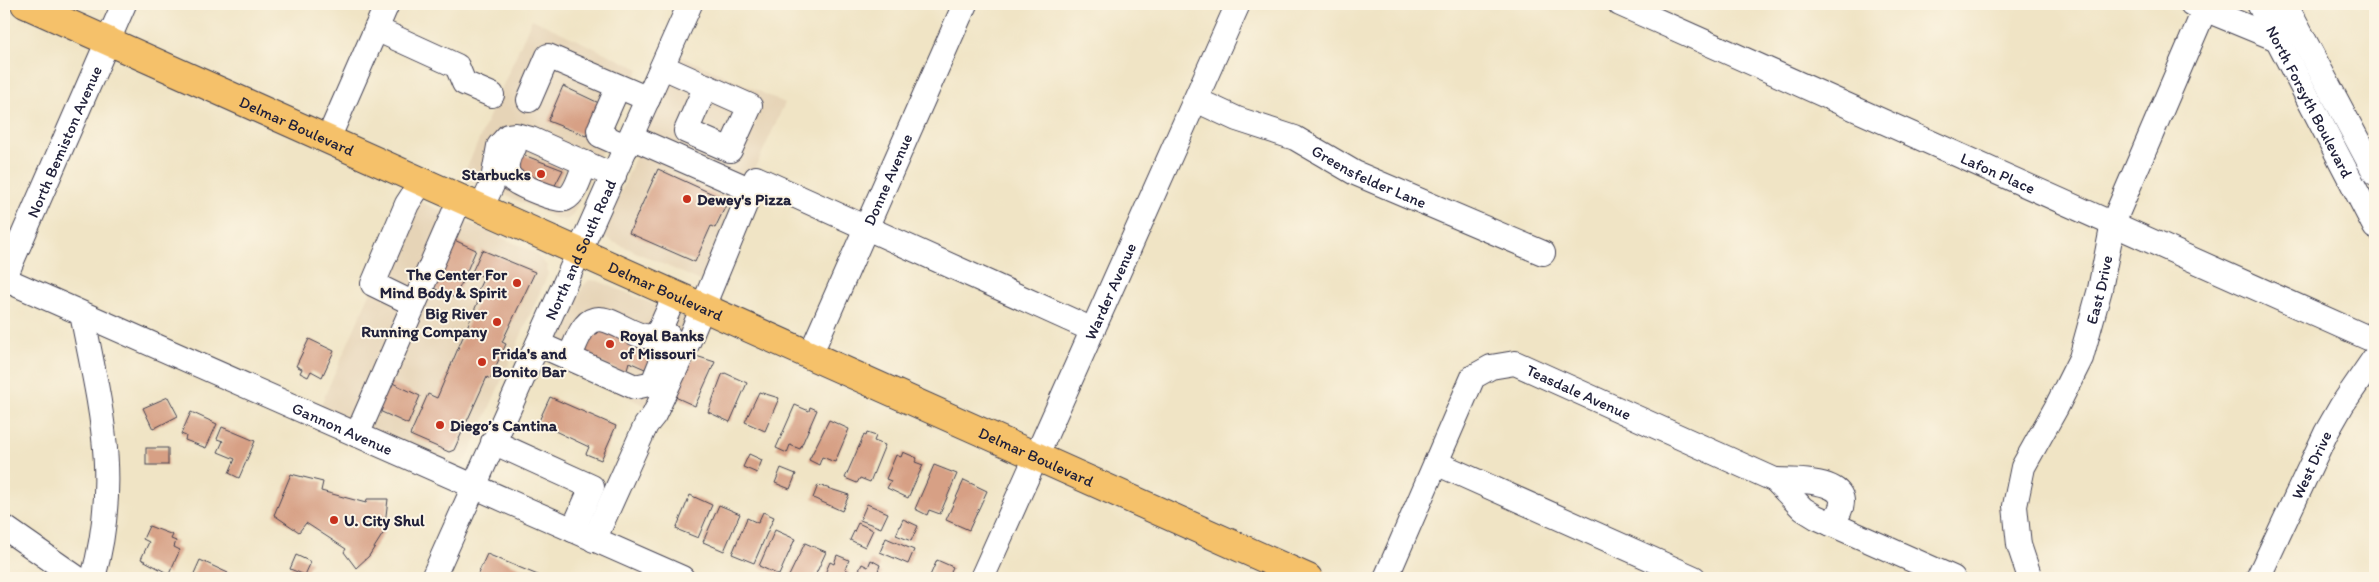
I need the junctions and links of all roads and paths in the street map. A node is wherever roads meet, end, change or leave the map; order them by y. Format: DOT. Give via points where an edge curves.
graph roads {
  1 [pos="25,4"];
  2 [pos="124,4"];
  3 [pos="387,4"];
  4 [pos="690,4"];
  5 [pos="965,4"];
  6 [pos="1238,4"];
  7 [pos="1620,4"];
  8 [pos="2258,4"];
  9 [pos="2285,4"];
  10 [pos="2201,5"];
  11 [pos="376,29"];
  12 [pos="2277,39"];
  13 [pos="108,41"];
  14 [pos="663,66"];
  15 [pos="706,86"];
  16 [pos="618,87"];
  17 [pos="492,95"];
  18 [pos="529,100"];
  19 [pos="648,100"];
  20 [pos="1196,100"];
  21 [pos="328,139"];
  22 [pos="531,139"];
  23 [pos="629,142"];
  24 [pos="585,163"];
  25 [pos="2375,173"];
  26 [pos="614,176"];
  27 [pos="422,181"];
  28 [pos="751,190"];
  29 [pos="470,203"];
  30 [pos="2113,223"];
  31 [pos="2375,227"];
  32 [pos="867,228"];
  33 [pos="579,253"];
  34 [pos="1543,253"];
  35 [pos="4,279"];
  36 [pos="675,295"];
  37 [pos="414,304"];
  38 [pos="701,307"];
  39 [pos="82,314"];
  40 [pos="660,329"];
  41 [pos="1093,330"];
  42 [pos="2375,341"];
  43 [pos="538,344"];
  44 [pos="810,355"];
  45 [pos="2375,357"];
  46 [pos="569,358"];
  47 [pos="357,435"];
  48 [pos="493,442"];
  49 [pos="1037,456"];
  50 [pos="1436,463"];
  51 [pos="1775,480"];
  52 [pos="473,487"];
  53 [pos="1831,524"];
  54 [pos="4,527"];
  55 [pos="572,530"];
  56 [pos="594,540"];
  57 [pos="77,578"];
  58 [pos="93,578"];
  59 [pos="433,578"];
  60 [pos="682,578"];
  61 [pos="982,578"];
  62 [pos="1308,578"];
  63 [pos="1386,578"];
  64 [pos="1694,578"];
  65 [pos="1953,578"];
  66 [pos="2030,578"];
  67 [pos="2258,578"];
  1 -- 13 [label="main road, Delmar Boulevard"];
  2 -- 13 [label="street, North Bemiston Avenue"];
  3 -- 11 [label="street"];
  4 -- 14 [label="street, North and South Road"];
  5 -- 32 [label="street, Donne Avenue"];
  6 -- 20 [label="street, Warder Avenue"];
  7 -- 30 [label="street, Lafon Place"];
  8 -- 12 [label="street, North Forsyth Boulevard"];
  9 -- 25 [label="street, North Forsyth Boulevard"];
  10 -- 12 [label="street"];
  10 -- 30 [label="street, East Drive"];
  11 -- 17 [label="street" via="458,66 464,83"];
  11 -- 21 [label="street"];
  12 -- 31 [label="street, North Forsyth Boulevard"];
  13 -- 21 [label="main road, Delmar Boulevard"];
  13 -- 35 [label="street, North Bemiston Avenue"];
  14 -- 15 [label="street"];
  14 -- 19 [label="street, North and South Road"];
  16 -- 18 [label="street" via="548,56"];
  16 -- 19 [label="street"];
  16 -- 23 [label="street" via="600,135"];
  19 -- 23 [label="street, North and South Road"];
  20 -- 34 [label="street, Greensfelder Lane" via="1237,119 1295,138 1355,172"];
  20 -- 41 [label="street, Warder Avenue"];
  21 -- 27 [label="main road, Delmar Boulevard"];
  22 -- 24 [label="street"];
  22 -- 24 [label="street" via="510,152 506,163 508,173 512,180 558,201 566,199 574,190"];
  22 -- 29 [label="street" via="508,136 499,146 492,185"];
  23 -- 26 [label="street, North and South Road"];
  23 -- 28 [label="street"];
  24 -- 26 [label="street"];
  26 -- 33 [label="street, North and South Road"];
  27 -- 29 [label="main road, Delmar Boulevard"];
  27 -- 37 [label="street" via="407,204 373,284"];
  28 -- 32 [label="street" via="756,178"];
  28 -- 38 [label="street"];
  29 -- 33 [label="main road, Delmar Boulevard"];
  29 -- 37 [label="street"];
  30 -- 42 [label="street, Lafon Place"];
  30 -- 66 [label="street, East Drive" via="2100,289 2080,358 2023,467 2018,487 2015,506 2018,545"];
  32 -- 41 [label="street"];
  32 -- 44 [label="street, Donne Avenue"];
  33 -- 36 [label="main road, Delmar Boulevard"];
  33 -- 43 [label="street, North and South Road"];
  35 -- 39 [label="street, Gannon Avenue"];
  36 -- 38 [label="main road, Delmar Boulevard"];
  36 -- 40 [label="street"];
  37 -- 47 [label="street"];
  38 -- 44 [label="main road, Delmar Boulevard"];
  38 -- 56 [label="street" via="678,364 646,425"];
  39 -- 47 [label="street, Gannon Avenue"];
  39 -- 58 [label="street" via="103,421 108,475 106,515"];
  40 -- 46 [label="street" via="649,338 596,319 584,327"];
  40 -- 46 [label="street" via="668,335 669,343 654,380 649,384 635,387"];
  41 -- 49 [label="street, Warder Avenue"];
  43 -- 46 [label="street"];
  43 -- 48 [label="street, North and South Road"];
  44 -- 49 [label="main road, Delmar Boulevard"];
  45 -- 67 [label="street, West Drive" via="2326,433"];
  47 -- 52 [label="street, Gannon Avenue"];
  48 -- 52 [label="street, North and South Road"];
  48 -- 55 [label="street" via="592,487"];
  49 -- 61 [label="street, Warder Avenue"];
  49 -- 62 [label="main road, Delmar Boulevard"];
  50 -- 51 [label="street, Teasdale Avenue" via="1474,377 1491,367 1515,363"];
  50 -- 63 [label="street, Teasdale Avenue"];
  50 -- 64 [label="street"];
  51 -- 53 [label="street, Teasdale Avenue" via="1803,509"];
  51 -- 53 [label="street, Teasdale Avenue" via="1827,484 1836,489 1842,500 1841,510"];
  52 -- 55 [label="street, Gannon Avenue"];
  52 -- 59 [label="street, North and South Road"];
  53 -- 65 [label="street, Teasdale Avenue"];
  54 -- 57 [label="street"];
  55 -- 56 [label="street, Gannon Avenue"];
  56 -- 60 [label="street, Gannon Avenue"];
}
